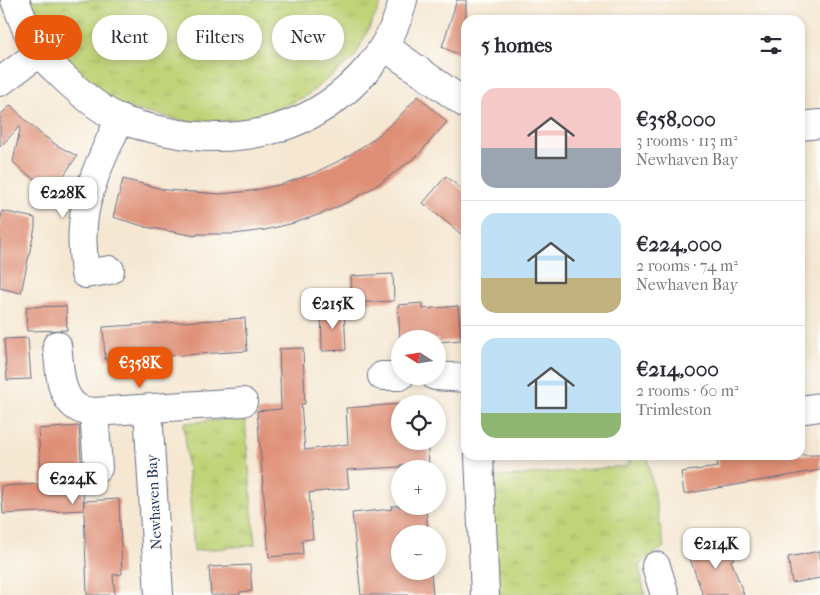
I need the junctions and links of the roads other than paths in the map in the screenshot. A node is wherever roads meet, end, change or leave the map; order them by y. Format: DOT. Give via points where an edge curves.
graph roads {
  1 [pos="15,0"];
  2 [pos="402,0"];
  3 [pos="20,15"];
  4 [pos="384,46"];
  5 [pos="30,60"];
  6 [pos="46,60"];
  7 [pos="0,82"];
  8 [pos="461,100"];
  9 [pos="120,118"];
  10 [pos="820,124"];
  11 [pos="805,126"];
  12 [pos="110,270"];
  13 [pos="57,345"];
  14 [pos="446,377"];
  15 [pos="461,378"];
  16 [pos="244,402"];
  17 [pos="820,407"];
  18 [pos="805,409"];
  19 [pos="148,410"];
  20 [pos="94,412"];
  21 [pos="479,460"];
  22 [pos="98,468"];
  23 [pos="656,566"];
  24 [pos="159,595"];
  25 [pos="485,595"];
  26 [pos="665,595"];
  1 -- 3 [label="street"];
  2 -- 4 [label="street" via="398,20"];
  4 -- 8 [label="street"];
  4 -- 9 [label="street" via="354,84 330,104 300,120 268,131 230,137 187,136"];
  5 -- 7 [label="street"];
  6 -- 9 [label="street" via="80,92"];
  9 -- 12 [label="street" via="92,185 84,215 82,241 85,274"];
  10 -- 11 [label="street"];
  13 -- 20 [label="street" via="62,384 68,397 80,410"];
  14 -- 15 [label="street"];
  16 -- 19 [label="street"];
  17 -- 18 [label="street"];
  19 -- 20 [label="street"];
  19 -- 24 [label="street, Newhaven Bay"];
  20 -- 22 [label="street"];
  21 -- 25 [label="street"];
  23 -- 26 [label="street"];
}
